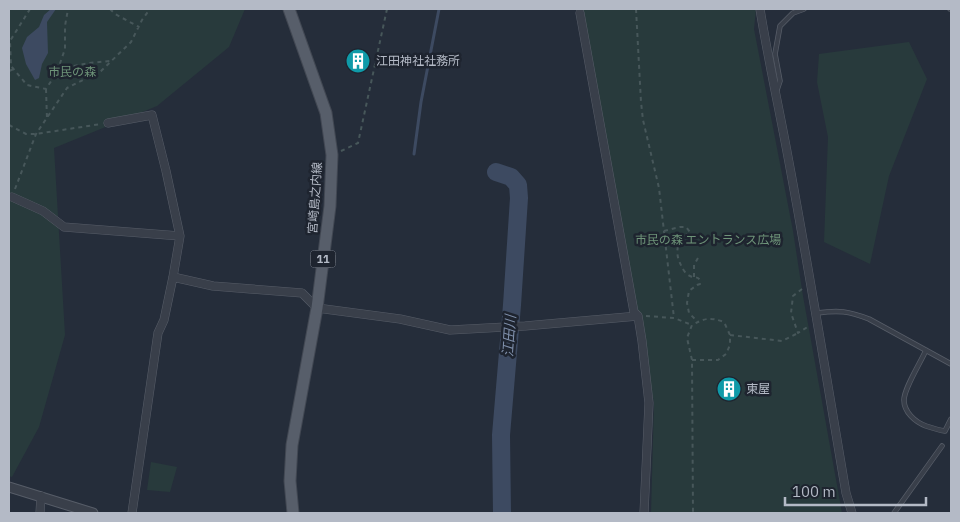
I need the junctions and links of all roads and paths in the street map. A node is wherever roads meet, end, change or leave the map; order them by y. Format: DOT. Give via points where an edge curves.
graph roads {
  1 [pos="30,9"];
  2 [pos="68,9"];
  3 [pos="110,9"];
  4 [pos="150,9"];
  5 [pos="289,9"];
  6 [pos="387,9"];
  7 [pos="636,9"];
  8 [pos="760,9"];
  9 [pos="804,9"];
  10 [pos="580,13"];
  11 [pos="139,27"];
  12 [pos="9,41"];
  13 [pos="112,61"];
  14 [pos="14,69"];
  15 [pos="58,69"];
  16 [pos="9,71"];
  17 [pos="46,89"];
  18 [pos="776,94"];
  19 [pos="47,119"];
  20 [pos="108,123"];
  21 [pos="9,125"];
  22 [pos="36,134"];
  23 [pos="332,155"];
  24 [pos="12,197"];
  25 [pos="664,231"];
  26 [pos="180,236"];
  27 [pos="698,258"];
  28 [pos="173,277"];
  29 [pos="694,277"];
  30 [pos="802,289"];
  31 [pos="317,308"];
  32 [pos="816,313"];
  33 [pos="638,316"];
  34 [pos="674,318"];
  35 [pos="698,322"];
  36 [pos="692,326"];
  37 [pos="809,326"];
  38 [pos="798,333"];
  39 [pos="730,335"];
  40 [pos="926,350"];
  41 [pos="692,360"];
  42 [pos="951,364"];
  43 [pos="951,419"];
  44 [pos="942,446"];
  45 [pos="9,487"];
  46 [pos="41,496"];
  47 [pos="40,513"];
  48 [pos="93,513"];
  49 [pos="132,513"];
  50 [pos="293,513"];
  51 [pos="644,513"];
  52 [pos="693,513"];
  53 [pos="852,513"];
  54 [pos="894,513"];
  1 -- 12 [label="path"];
  2 -- 15 [label="path" via="65,49"];
  3 -- 11 [label="path"];
  4 -- 11 [label="path"];
  5 -- 23 [label="main road, 宮崎島之内線 / 11" via="326,113"];
  6 -- 23 [label="path" via="358,143"];
  7 -- 25 [label="path" via="643,120 659,188"];
  8 -- 18 [label="street"];
  9 -- 18 [label="lane" via="793,13 780,26 775,54 780,81"];
  10 -- 33 [label="street" via="634,312"];
  11 -- 13 [label="path" via="131,42"];
  12 -- 14 [label="path"];
  13 -- 15 [label="path"];
  13 -- 19 [label="path" via="102,71 68,88"];
  14 -- 16 [label="path"];
  14 -- 17 [label="path" via="27,84"];
  15 -- 17 [label="path"];
  17 -- 19 [label="path"];
  18 -- 32 [label="street"];
  19 -- 22 [label="path"];
  20 -- 22 [label="path"];
  20 -- 26 [label="street" via="152,115"];
  21 -- 22 [label="path" via="26,134"];
  22 -- 24 [label="path"];
  23 -- 31 [label="main road, 宮崎島之内線 / 11" via="330,206"];
  24 -- 26 [label="street" via="43,211 64,227"];
  25 -- 29 [label="path" via="680,226 690,232 677,246 677,259"];
  25 -- 34 [label="path"];
  26 -- 28 [label="street"];
  27 -- 29 [label="path"];
  28 -- 31 [label="street" via="213,286 302,293"];
  28 -- 49 [label="street" via="158,333"];
  29 -- 35 [label="path" via="698,277 700,284 689,291 687,303 689,313"];
  30 -- 38 [label="path" via="793,296 791,313"];
  31 -- 33 [label="street" via="400,319 450,330"];
  31 -- 50 [label="main road, 宮崎島之内線 / 11" via="292,445 290,481"];
  32 -- 40 [label="lane" via="855,313"];
  32 -- 53 [label="street"];
  33 -- 34 [label="path"];
  33 -- 51 [label="street" via="649,403"];
  34 -- 36 [label="path"];
  35 -- 36 [label="path"];
  35 -- 39 [label="path" via="714,318 724,322"];
  36 -- 41 [label="path" via="687,338"];
  37 -- 38 [label="path"];
  38 -- 39 [label="path" via="782,340"];
  39 -- 41 [label="path" via="726,354 718,360"];
  40 -- 42 [label="lane"];
  40 -- 43 [label="lane" via="906,390 906,410 924,426 945,431"];
  41 -- 52 [label="path"];
  44 -- 54 [label="lane"];
  45 -- 46 [label="street"];
  46 -- 47 [label="street"];
  46 -- 48 [label="street"];
}
